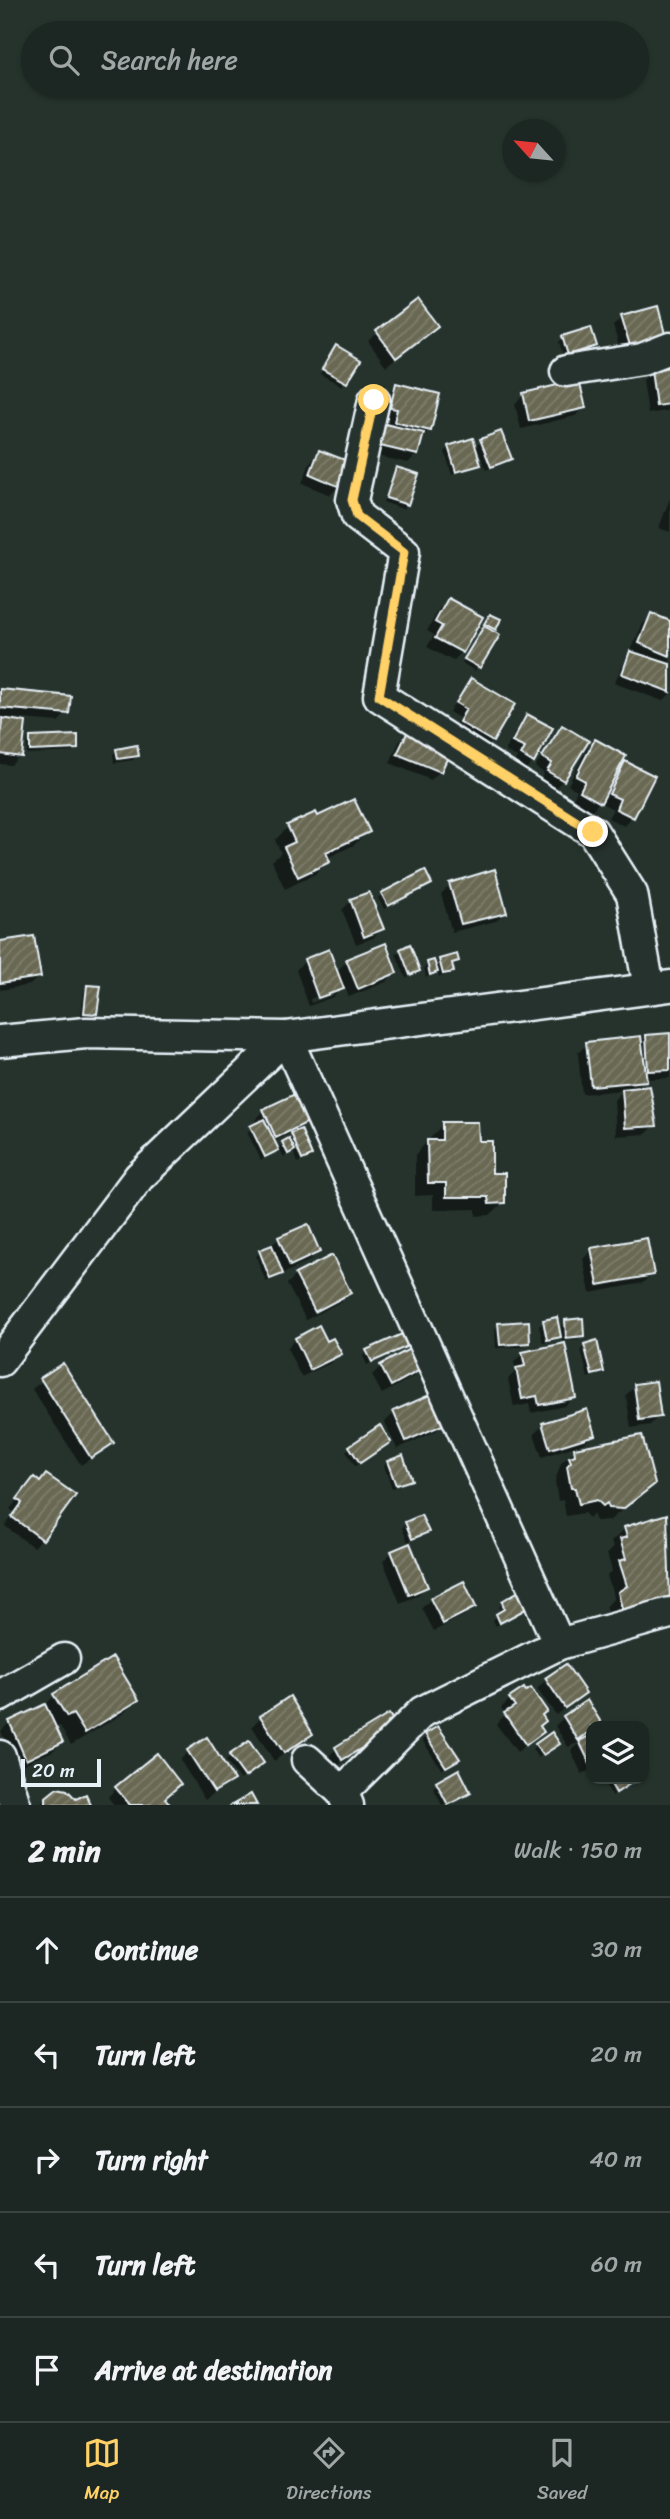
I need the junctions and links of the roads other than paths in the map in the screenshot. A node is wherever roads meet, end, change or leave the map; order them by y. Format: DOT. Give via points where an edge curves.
graph roads {
  1 [pos="670,348"];
  2 [pos="566,372"];
  3 [pos="374,400"];
  4 [pos="660,987"];
  5 [pos="286,1037"];
  6 [pos="0,1041"];
  7 [pos="0,1361"];
  8 [pos="670,1613"];
  9 [pos="559,1644"];
  10 [pos="64,1659"];
  11 [pos="0,1696"];
  12 [pos="0,1756"];
  13 [pos="307,1760"];
  14 [pos="345,1799"];
  15 [pos="15,1805"];
  1 -- 2 [label="street" via="642,359"];
  3 -- 4 [label="street" via="352,500 357,516 404,552 379,696 593,832 632,894"];
  4 -- 5 [label="street"];
  5 -- 6 [label="street" via="86,1033"];
  5 -- 7 [label="street" via="139,1177"];
  5 -- 9 [label="street"];
  8 -- 9 [label="street"];
  9 -- 14 [label="street" via="422,1712"];
  10 -- 11 [label="street"];
  12 -- 15 [label="street"];
  13 -- 14 [label="street"];
}
